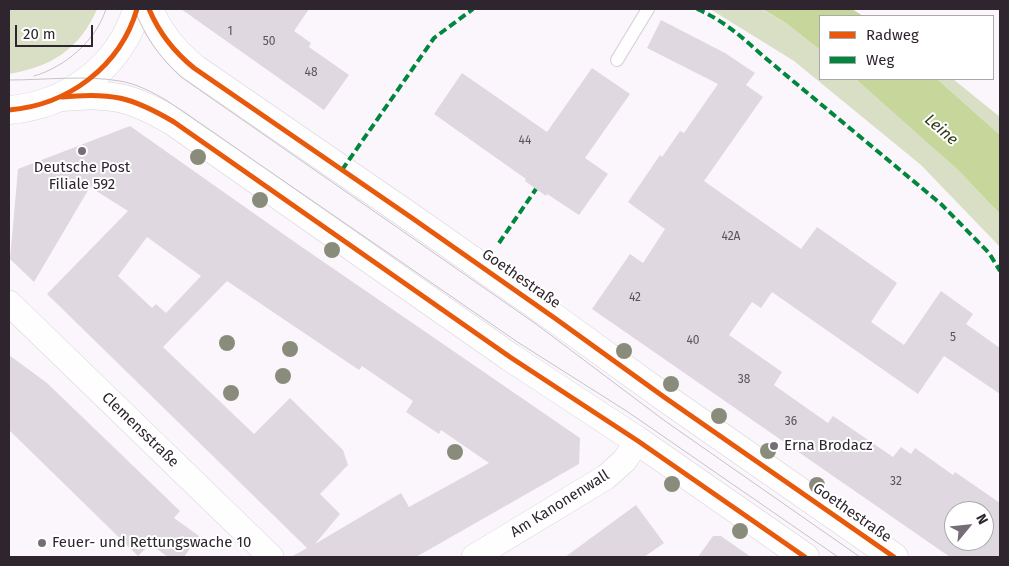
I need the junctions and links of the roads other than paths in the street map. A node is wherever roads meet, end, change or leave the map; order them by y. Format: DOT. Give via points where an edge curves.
graph roads {
  1 [pos="137,9"];
  2 [pos="148,9"];
  3 [pos="648,9"];
  4 [pos="617,60"];
  5 [pos="62,97"];
  6 [pos="9,110"];
  7 [pos="9,303"];
  8 [pos="638,441"];
  9 [pos="271,557"];
  10 [pos="474,557"];
  11 [pos="805,557"];
  12 [pos="894,557"];
  1 -- 5 [label="street" via="127,35 108,61 90,79"];
  2 -- 12 [label="street, Goethestraße" via="171,48 194,68"];
  3 -- 4 [label="lane"];
  5 -- 6 [label="street"];
  5 -- 8 [label="street" via="99,95 126,99 174,122 510,357"];
  7 -- 9 [label="street, Clemensstraße"];
  8 -- 10 [label="street, Am Kanonenwall" via="624,461 606,477"];
  8 -- 11 [label="street"];
}
